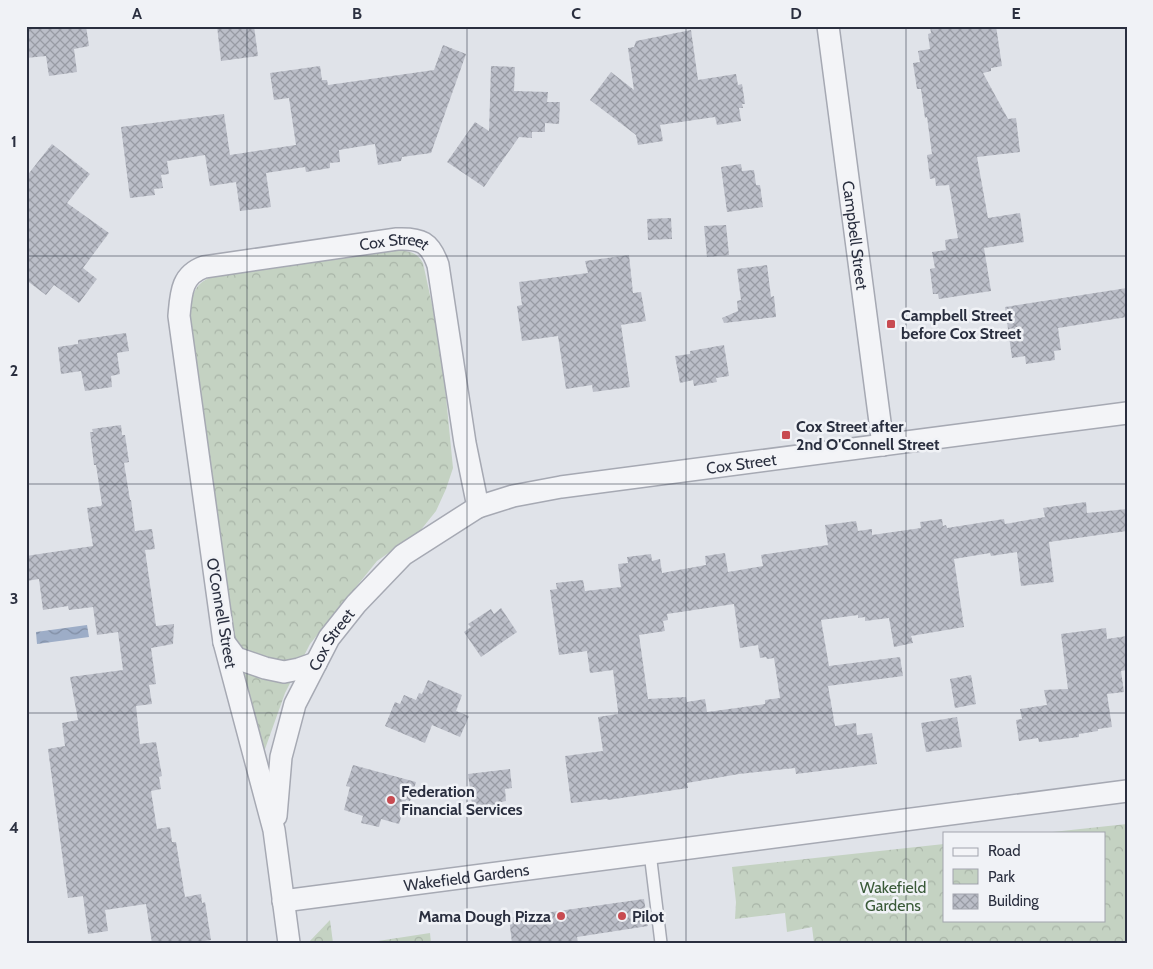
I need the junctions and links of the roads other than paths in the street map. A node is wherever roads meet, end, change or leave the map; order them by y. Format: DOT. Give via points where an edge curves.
graph roads {
  1 [pos="828,26"];
  2 [pos="186,280"];
  3 [pos="1127,413"];
  4 [pos="883,445"];
  5 [pos="478,507"];
  6 [pos="224,642"];
  7 [pos="316,663"];
  8 [pos="1127,791"];
  9 [pos="274,830"];
  10 [pos="650,853"];
  11 [pos="283,901"];
  12 [pos="289,943"];
  13 [pos="661,943"];
  1 -- 4 [label="street, Campbell Street"];
  2 -- 5 [label="street, Cox Street" via="195,270 204,267 397,239 424,242 434,252 438,265"];
  2 -- 6 [label="street, O'Connell Street" via="181,292 179,316"];
  3 -- 4 [label="street, Cox Street"];
  4 -- 5 [label="street, Cox Street" via="560,487"];
  5 -- 7 [label="street, Cox Street" via="403,555 334,631"];
  6 -- 7 [label="street" via="236,658 265,668 284,672"];
  6 -- 9 [label="street, O'Connell Street"];
  7 -- 9 [label="street, Cox Street" via="295,704 281,757"];
  8 -- 10 [label="street, Wakefield Gardens"];
  9 -- 11 [label="street, O'Connell Street"];
  10 -- 11 [label="street, Wakefield Gardens"];
  10 -- 13 [label="lane"];
  11 -- 12 [label="street, O'Connell Street"];
}
